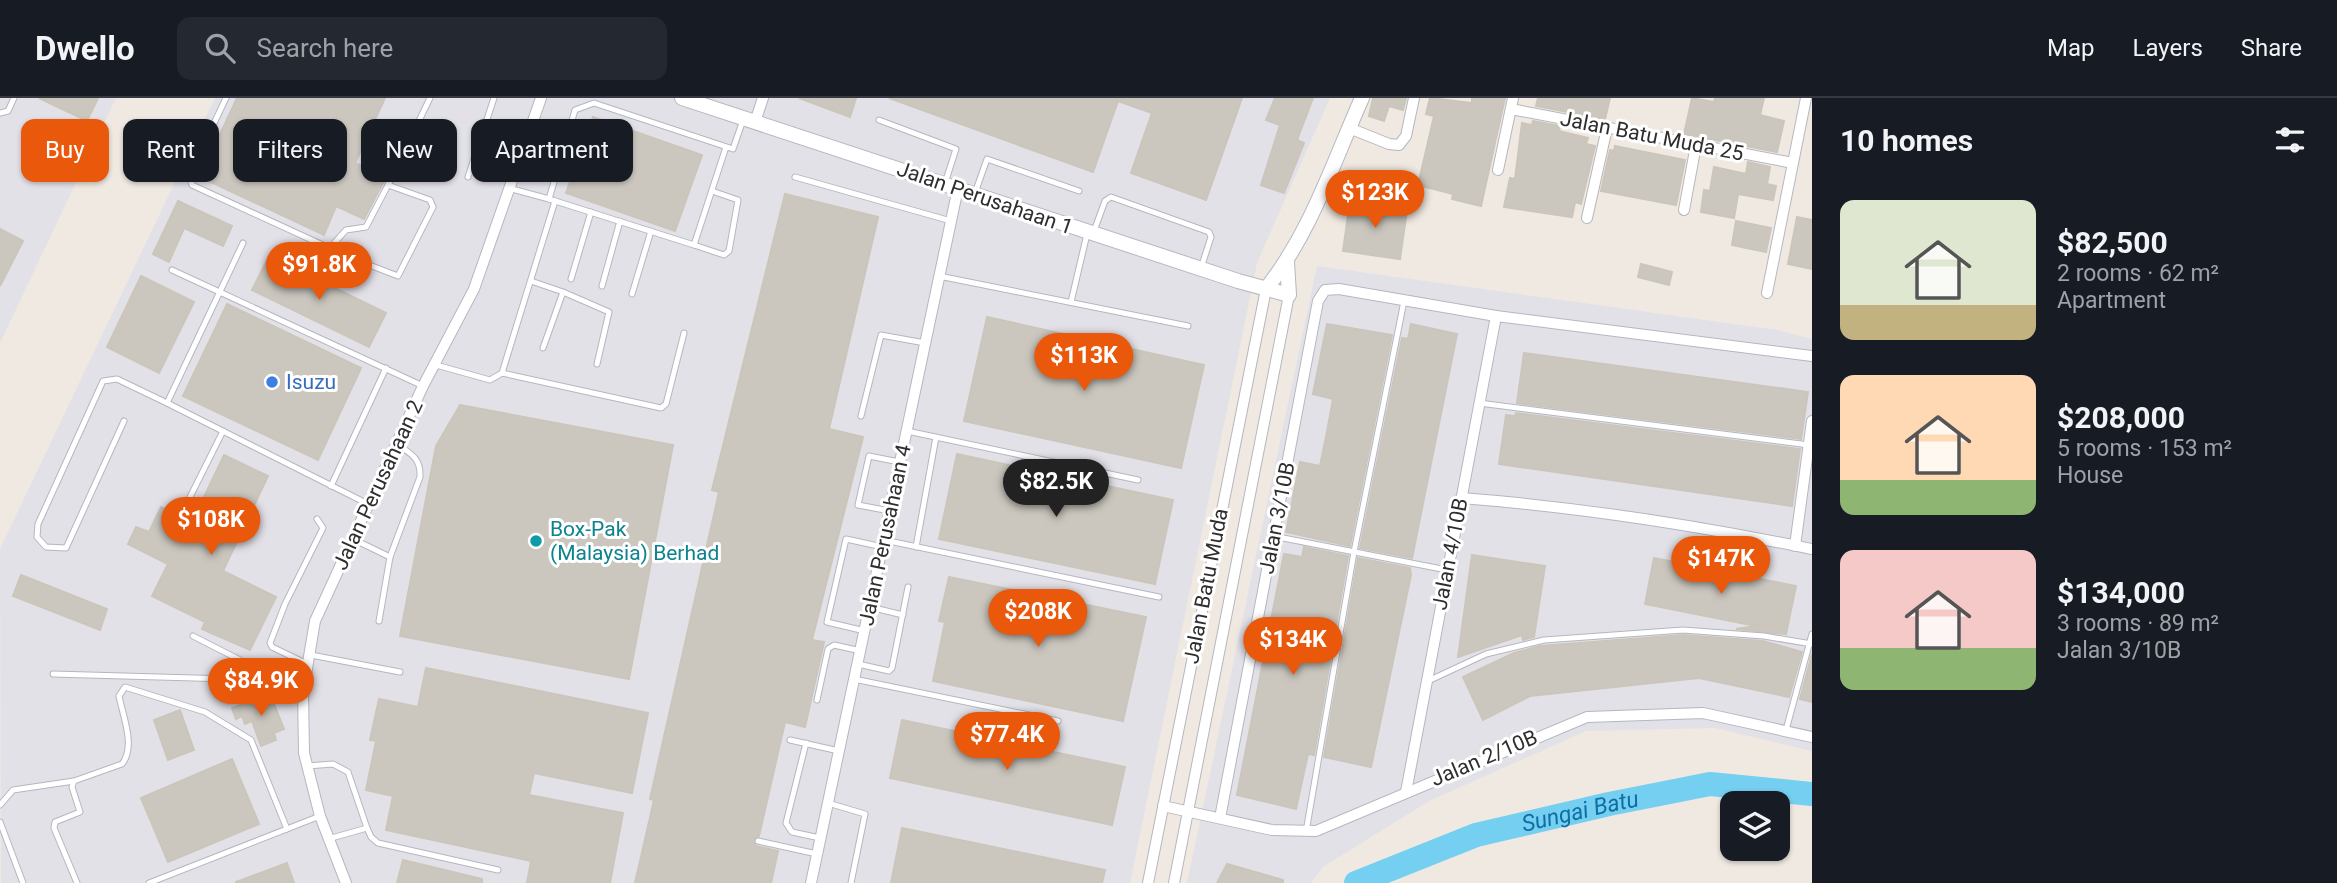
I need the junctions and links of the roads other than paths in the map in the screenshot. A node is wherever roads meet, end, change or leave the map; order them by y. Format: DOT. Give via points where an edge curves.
graph roads {
  1 [pos="14,98"];
  2 [pos="226,98"];
  3 [pos="430,98"];
  4 [pos="494,98"];
  5 [pos="541,98"];
  6 [pos="682,98"];
  7 [pos="763,98"];
  8 [pos="1362,98"];
  9 [pos="1414,98"];
  10 [pos="1806,98"];
  11 [pos="1512,104"];
  12 [pos="0,113"];
  13 [pos="750,120"];
  14 [pos="879,120"];
  15 [pos="1349,128"];
  16 [pos="1608,128"];
  17 [pos="1696,145"];
  18 [pos="726,147"];
  19 [pos="1793,163"];
  20 [pos="1497,170"];
  21 [pos="468,177"];
  22 [pos="795,177"];
  23 [pos="388,185"];
  24 [pos="952,185"];
  25 [pos="512,189"];
  26 [pos="712,191"];
  27 [pos="1079,191"];
  28 [pos="975,193"];
  29 [pos="552,200"];
  30 [pos="1685,211"];
  31 [pos="591,212"];
  32 [pos="1587,218"];
  33 [pos="951,221"];
  34 [pos="620,222"];
  35 [pos="651,231"];
  36 [pos="1090,233"];
  37 [pos="243,243"];
  38 [pos="694,245"];
  39 [pos="329,248"];
  40 [pos="1287,262"];
  41 [pos="1200,269"];
  42 [pos="172,270"];
  43 [pos="939,276"];
  44 [pos="571,279"];
  45 [pos="531,281"];
  46 [pos="601,286"];
  47 [pos="1266,289"];
  48 [pos="221,292"];
  49 [pos="563,292"];
  50 [pos="1767,293"];
  51 [pos="632,294"];
  52 [pos="1289,295"];
  53 [pos="1404,301"];
  54 [pos="1071,302"];
  55 [pos="1496,316"];
  56 [pos="1188,326"];
  57 [pos="684,333"];
  58 [pos="925,343"];
  59 [pos="542,348"];
  60 [pos="1812,356"];
  61 [pos="597,364"];
  62 [pos="436,365"];
  63 [pos="386,368"];
  64 [pos="502,373"];
  65 [pos="423,386"];
  66 [pos="167,403"];
  67 [pos="1479,403"];
  68 [pos="861,416"];
  69 [pos="124,421"];
  70 [pos="1812,421"];
  71 [pos="223,431"];
  72 [pos="907,431"];
  73 [pos="936,437"];
  74 [pos="397,444"];
  75 [pos="1809,445"];
  76 [pos="900,462"];
  77 [pos="1139,480"];
  78 [pos="331,486"];
  79 [pos="1461,498"];
  80 [pos="368,504"];
  81 [pos="184,509"];
  82 [pos="890,511"];
  83 [pos="317,519"];
  84 [pos="1273,536"];
  85 [pos="353,539"];
  86 [pos="883,544"];
  87 [pos="1795,546"];
  88 [pos="916,547"];
  89 [pos="1812,549"];
  90 [pos="1354,552"];
  91 [pos="390,558"];
  92 [pos="1447,570"];
  93 [pos="908,587"];
  94 [pos="1159,597"];
  95 [pos="870,607"];
  96 [pos="903,615"];
  97 [pos="379,621"];
  98 [pos="865,631"];
  99 [pos="1812,634"];
  100 [pos="193,636"];
  101 [pos="1811,644"];
  102 [pos="861,651"];
  103 [pos="306,659"];
  104 [pos="858,664"];
  105 [pos="400,671"];
  106 [pos="263,672"];
  107 [pos="53,674"];
  108 [pos="855,679"];
  109 [pos="1426,682"];
  110 [pos="303,692"];
  111 [pos="817,701"];
  112 [pos="1058,721"];
  113 [pos="1786,730"];
  114 [pos="1812,737"];
  115 [pos="790,740"];
  116 [pos="806,743"];
  117 [pos="839,751"];
  118 [pos="307,766"];
  119 [pos="74,781"];
  120 [pos="1406,792"];
  121 [pos="828,803"];
  122 [pos="0,805"];
  123 [pos="1163,806"];
  124 [pos="1189,811"];
  125 [pos="320,816"];
  126 [pos="1220,818"];
  127 [pos="0,822"];
  128 [pos="368,828"];
  129 [pos="287,829"];
  130 [pos="1306,832"];
  131 [pos="821,838"];
  132 [pos="328,839"];
  133 [pos="758,841"];
  134 [pos="817,854"];
  135 [pos="498,870"];
  136 [pos="23,883"];
  137 [pos="77,883"];
  138 [pos="149,883"];
  139 [pos="346,883"];
  140 [pos="811,883"];
  141 [pos="851,883"];
  142 [pos="1148,883"];
  143 [pos="1174,883"];
  1 -- 12 [label="lane" via="8,111"];
  2 -- 39 [label="lane" via="188,176 192,185"];
  3 -- 23 [label="lane"];
  4 -- 21 [label="lane"];
  5 -- 25 [label="street, Jalan Perusahaan 2"];
  6 -- 13 [label="street, Jalan Perusahaan 1"];
  7 -- 13 [label="street"];
  8 -- 15 [label="street"];
  9 -- 15 [label="street" via="1406,136 1399,145"];
  10 -- 19 [label="street"];
  11 -- 16 [label="street, Jalan Batu Muda 25"];
  11 -- 20 [label="street"];
  13 -- 18 [label="lane" via="733,149"];
  13 -- 24 [label="street, Jalan Perusahaan 1"];
  14 -- 24 [label="lane" via="956,149"];
  15 -- 40 [label="street"];
  16 -- 17 [label="street, Jalan Batu Muda 25"];
  16 -- 32 [label="street"];
  17 -- 19 [label="street, Jalan Batu Muda 25"];
  17 -- 30 [label="street"];
  18 -- 26 [label="lane"];
  18 -- 29 [label="lane" via="594,103 575,110"];
  19 -- 50 [label="street"];
  22 -- 33 [label="lane"];
  23 -- 39 [label="lane" via="366,227 346,230"];
  23 -- 39 [label="lane" via="430,200 433,207 398,276"];
  24 -- 28 [label="street, Jalan Perusahaan 1"];
  24 -- 33 [label="street, Jalan Perusahaan 4"];
  25 -- 29 [label="lane"];
  25 -- 62 [label="street, Jalan Perusahaan 2" via="474,289"];
  26 -- 38 [label="lane"];
  26 -- 38 [label="lane" via="738,200 729,251 724,255"];
  27 -- 28 [label="lane" via="987,159"];
  28 -- 36 [label="street, Jalan Perusahaan 1"];
  29 -- 31 [label="lane"];
  29 -- 45 [label="lane"];
  31 -- 34 [label="lane"];
  31 -- 44 [label="lane"];
  33 -- 43 [label="street, Jalan Perusahaan 4"];
  34 -- 35 [label="lane"];
  34 -- 46 [label="lane"];
  35 -- 38 [label="lane"];
  35 -- 51 [label="lane"];
  36 -- 41 [label="street, Jalan Perusahaan 1"];
  36 -- 41 [label="lane" via="1111,197 1209,232"];
  36 -- 54 [label="lane"];
  37 -- 48 [label="lane"];
  40 -- 47 [label="street"];
  40 -- 52 [label="street"];
  41 -- 47 [label="street, Jalan Perusahaan 1"];
  42 -- 48 [label="lane"];
  43 -- 54 [label="lane"];
  43 -- 58 [label="street, Jalan Perusahaan 4"];
  45 -- 49 [label="lane"];
  45 -- 64 [label="lane"];
  47 -- 52 [label="street, Jalan Perusahaan 1"];
  47 -- 123 [label="street, Jalan Batu Muda"];
  48 -- 63 [label="lane"];
  48 -- 66 [label="lane"];
  49 -- 59 [label="lane"];
  49 -- 61 [label="lane" via="609,312"];
  52 -- 124 [label="street, Jalan Batu Muda"];
  53 -- 55 [label="street"];
  53 -- 84 [label="street, Jalan 3/10B" via="1331,288 1318,301"];
  53 -- 90 [label="lane"];
  54 -- 56 [label="lane"];
  55 -- 60 [label="street"];
  55 -- 67 [label="street, Jalan 4/10B"];
  57 -- 64 [label="lane" via="666,404 661,408"];
  58 -- 68 [label="lane" via="881,335"];
  58 -- 72 [label="street, Jalan Perusahaan 4"];
  62 -- 64 [label="lane" via="490,380"];
  62 -- 65 [label="street, Jalan Perusahaan 2"];
  63 -- 65 [label="lane"];
  63 -- 78 [label="lane"];
  65 -- 74 [label="street, Jalan Perusahaan 2"];
  66 -- 69 [label="lane" via="117,379 103,381 38,524 37,537 47,547 66,548"];
  66 -- 71 [label="lane"];
  67 -- 75 [label="lane"];
  67 -- 79 [label="street, Jalan 4/10B"];
  70 -- 75 [label="street"];
  71 -- 78 [label="lane"];
  71 -- 81 [label="lane"];
  72 -- 73 [label="lane"];
  72 -- 76 [label="street, Jalan Perusahaan 4"];
  73 -- 77 [label="lane"];
  73 -- 88 [label="lane"];
  74 -- 80 [label="street, Jalan Perusahaan 2"];
  74 -- 91 [label="lane" via="421,465"];
  75 -- 87 [label="street"];
  76 -- 82 [label="street, Jalan Perusahaan 4"];
  76 -- 82 [label="lane" via="869,456 858,505"];
  78 -- 80 [label="lane"];
  79 -- 87 [label="street" via="1659,519"];
  79 -- 92 [label="street, Jalan 4/10B"];
  80 -- 85 [label="street, Jalan Perusahaan 2"];
  82 -- 86 [label="street, Jalan Perusahaan 4"];
  83 -- 103 [label="lane" via="323,528 270,643"];
  84 -- 90 [label="lane"];
  84 -- 126 [label="street, Jalan 3/10B"];
  85 -- 91 [label="lane"];
  85 -- 103 [label="street, Jalan Perusahaan 2" via="314,621"];
  86 -- 88 [label="lane"];
  86 -- 95 [label="street, Jalan Perusahaan 4"];
  86 -- 98 [label="lane" via="846,539 827,622"];
  87 -- 89 [label="street"];
  88 -- 94 [label="lane"];
  90 -- 92 [label="lane"];
  90 -- 130 [label="lane"];
  91 -- 97 [label="lane"];
  92 -- 109 [label="street, Jalan 4/10B"];
  93 -- 96 [label="lane"];
  95 -- 96 [label="lane"];
  95 -- 98 [label="street, Jalan Perusahaan 4"];
  96 -- 104 [label="lane" via="891,668"];
  98 -- 102 [label="street, Jalan Perusahaan 4"];
  99 -- 101 [label="lane"];
  100 -- 106 [label="lane"];
  101 -- 109 [label="lane" via="1683,630 1544,640 1486,654"];
  101 -- 113 [label="lane"];
  102 -- 104 [label="street, Jalan Perusahaan 4"];
  102 -- 111 [label="lane" via="834,645 828,649"];
  103 -- 105 [label="lane"];
  103 -- 110 [label="street, Jalan Perusahaan 2"];
  104 -- 108 [label="street, Jalan Perusahaan 4"];
  106 -- 107 [label="lane" via="229,679"];
  106 -- 110 [label="lane"];
  108 -- 112 [label="lane"];
  108 -- 117 [label="street, Jalan Perusahaan 4"];
  109 -- 120 [label="street, Jalan 4/10B"];
  110 -- 118 [label="street, Jalan Perusahaan 2"];
  113 -- 114 [label="street, Jalan 2/10B"];
  113 -- 120 [label="street, Jalan 2/10B" via="1703,713 1587,717"];
  115 -- 116 [label="lane"];
  116 -- 117 [label="lane"];
  116 -- 131 [label="lane" via="786,823 792,832"];
  117 -- 121 [label="street, Jalan Perusahaan 4"];
  118 -- 125 [label="street, Jalan Perusahaan 2"];
  118 -- 128 [label="lane" via="332,764 348,772"];
  119 -- 122 [label="lane" via="13,790"];
  119 -- 129 [label="lane" via="122,764 128,757 119,696 125,687 205,712 251,740"];
  119 -- 137 [label="lane" via="80,812 60,819 54,828"];
  120 -- 130 [label="street, Jalan 2/10B"];
  121 -- 131 [label="street, Jalan Perusahaan 4"];
  121 -- 141 [label="lane" via="865,814"];
  123 -- 124 [label="street, Jalan 2/10B"];
  123 -- 142 [label="street, Jalan Batu Muda"];
  124 -- 126 [label="street, Jalan 2/10B"];
  124 -- 143 [label="street, Jalan Batu Muda"];
  125 -- 129 [label="lane"];
  125 -- 132 [label="street, Jalan Perusahaan 2"];
  126 -- 130 [label="street, Jalan 2/10B"];
  127 -- 136 [label="lane"];
  128 -- 132 [label="lane"];
  128 -- 135 [label="lane" via="378,842"];
  129 -- 138 [label="lane"];
  131 -- 134 [label="street, Jalan Perusahaan 4"];
  132 -- 139 [label="street, Jalan Perusahaan 2"];
  133 -- 134 [label="lane"];
  134 -- 140 [label="street, Jalan Perusahaan 4"];
}
